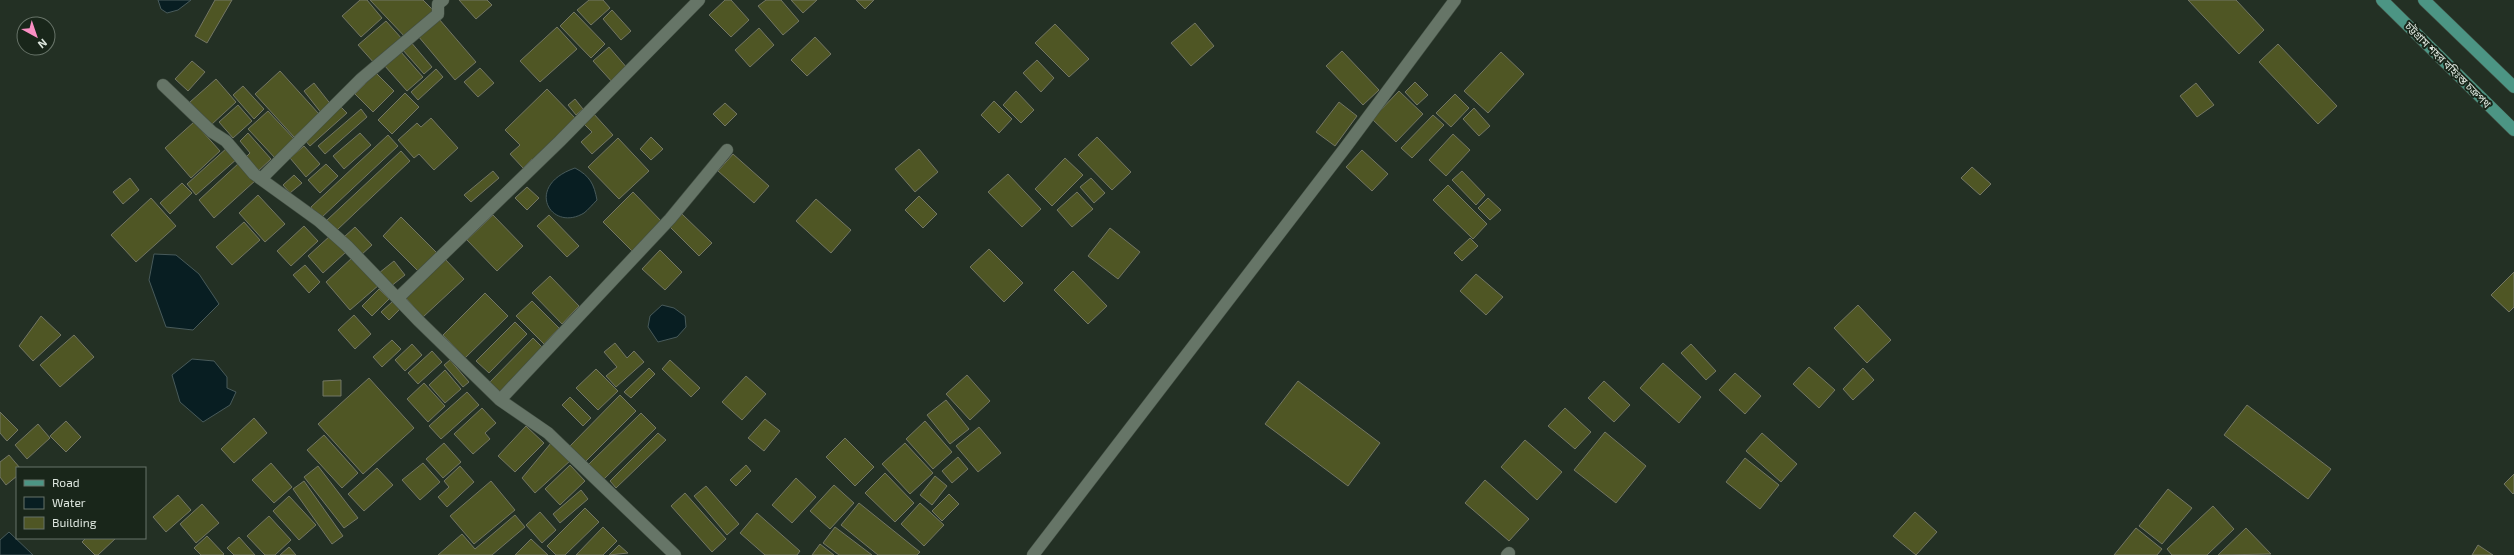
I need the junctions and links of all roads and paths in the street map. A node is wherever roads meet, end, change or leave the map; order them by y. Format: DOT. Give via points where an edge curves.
graph roads {
  1 [pos="443,0"];
  2 [pos="699,0"];
  3 [pos="1456,0"];
  4 [pos="2382,0"];
  5 [pos="2424,0"];
  6 [pos="164,85"];
  7 [pos="2514,87"];
  8 [pos="2514,130"];
  9 [pos="727,150"];
  10 [pos="261,179"];
  11 [pos="398,298"];
  12 [pos="500,400"];
  13 [pos="675,555"];
  14 [pos="1033,555"];
  1 -- 10 [label="street" via="438,4 438,14 361,79"];
  2 -- 11 [label="street" via="560,141"];
  3 -- 14 [label="street"];
  4 -- 8 [label="main road, চট্টগ্রাম শহর বহিঃস্ত চক্রপথ"];
  5 -- 7 [label="main road"];
  6 -- 10 [label="street" via="212,132 226,141"];
  9 -- 12 [label="street" via="670,219"];
  10 -- 11 [label="street" via="319,221"];
  11 -- 12 [label="street"];
  12 -- 13 [label="street" via="548,433"];
}
